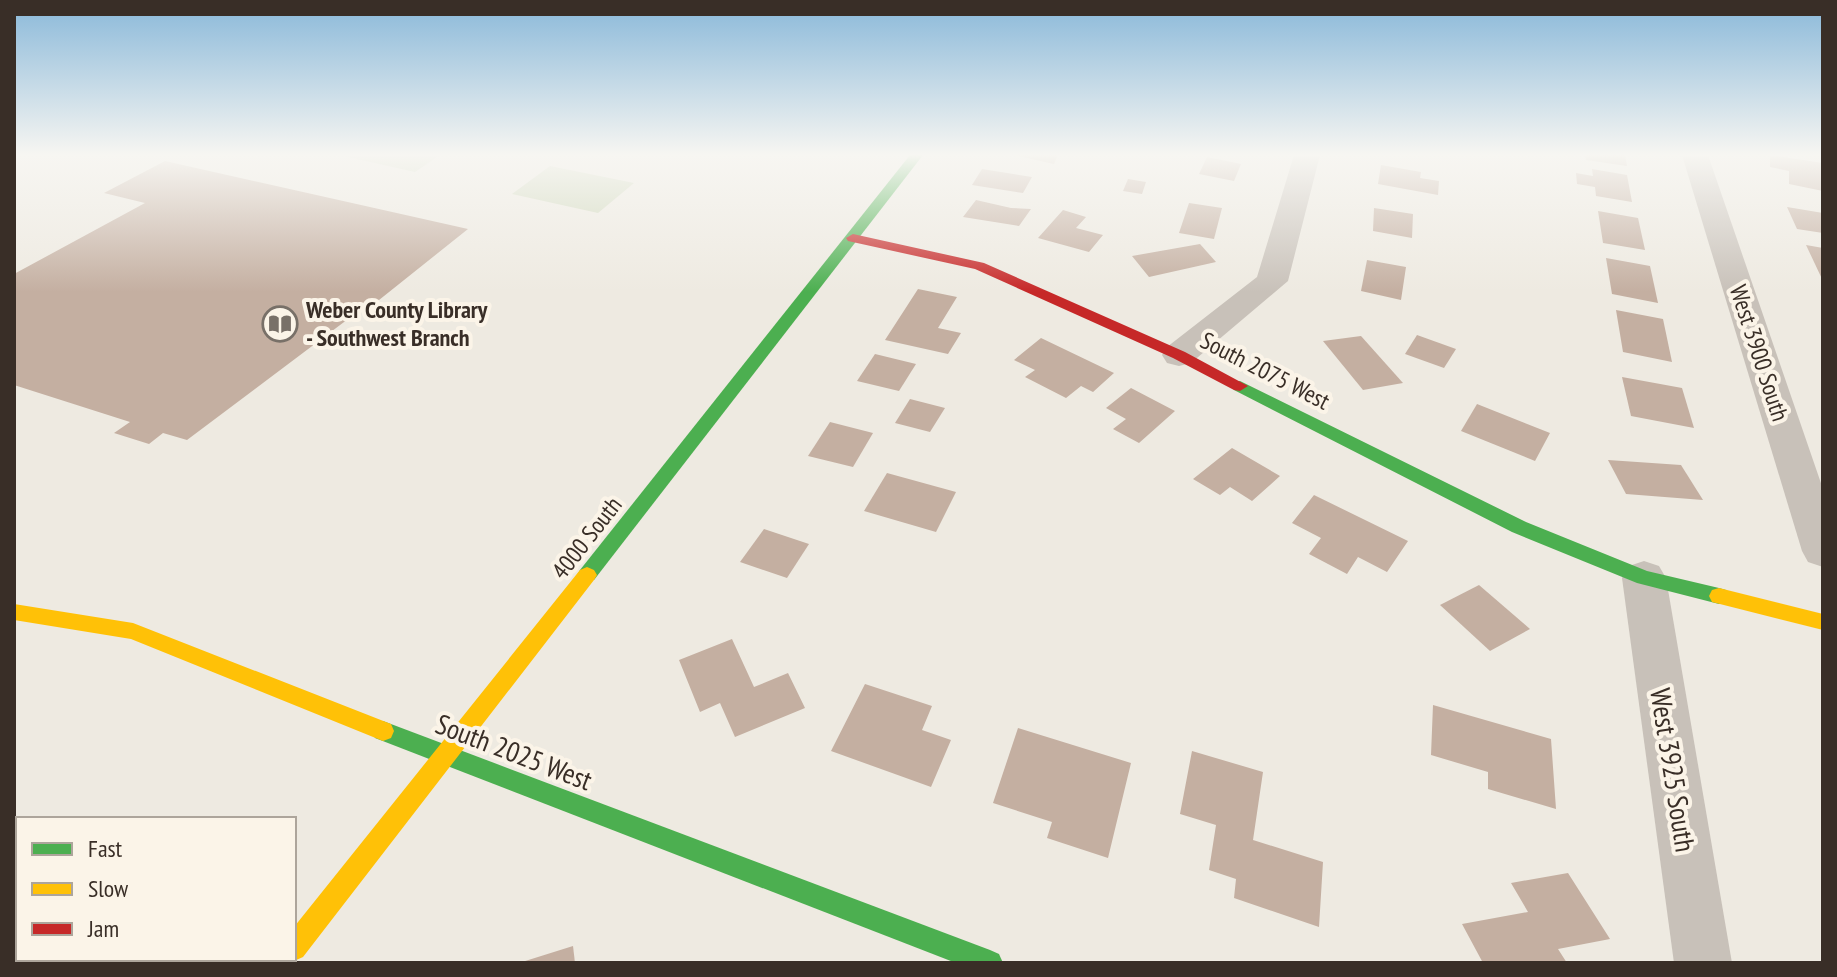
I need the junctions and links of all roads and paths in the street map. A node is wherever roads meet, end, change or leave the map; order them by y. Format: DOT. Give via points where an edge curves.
graph roads {
  1 [pos="882,201"];
  2 [pos="1294,201"];
  3 [pos="1710,201"];
  4 [pos="853,238"];
  5 [pos="1179,355"];
  6 [pos="1823,551"];
  7 [pos="1644,578"];
  8 [pos="14,612"];
  9 [pos="1823,622"];
  10 [pos="446,757"];
  11 [pos="296,945"];
  12 [pos="990,963"];
  13 [pos="1703,963"];
  1 -- 4 [label="street, 4000 South"];
  2 -- 5 [label="street" via="1272,281"];
  3 -- 6 [label="street, West 3900 South"];
  4 -- 5 [label="street, South 2075 West" via="979,266"];
  4 -- 10 [label="street, 4000 South"];
  5 -- 7 [label="street, South 2075 West" via="1519,527"];
  7 -- 9 [label="street, South 2075 West"];
  7 -- 13 [label="street, West 3925 South"];
  8 -- 10 [label="street, South 2025 West" via="133,631"];
  10 -- 11 [label="street, 4000 South"];
  10 -- 12 [label="street, South 2025 West"];
}
